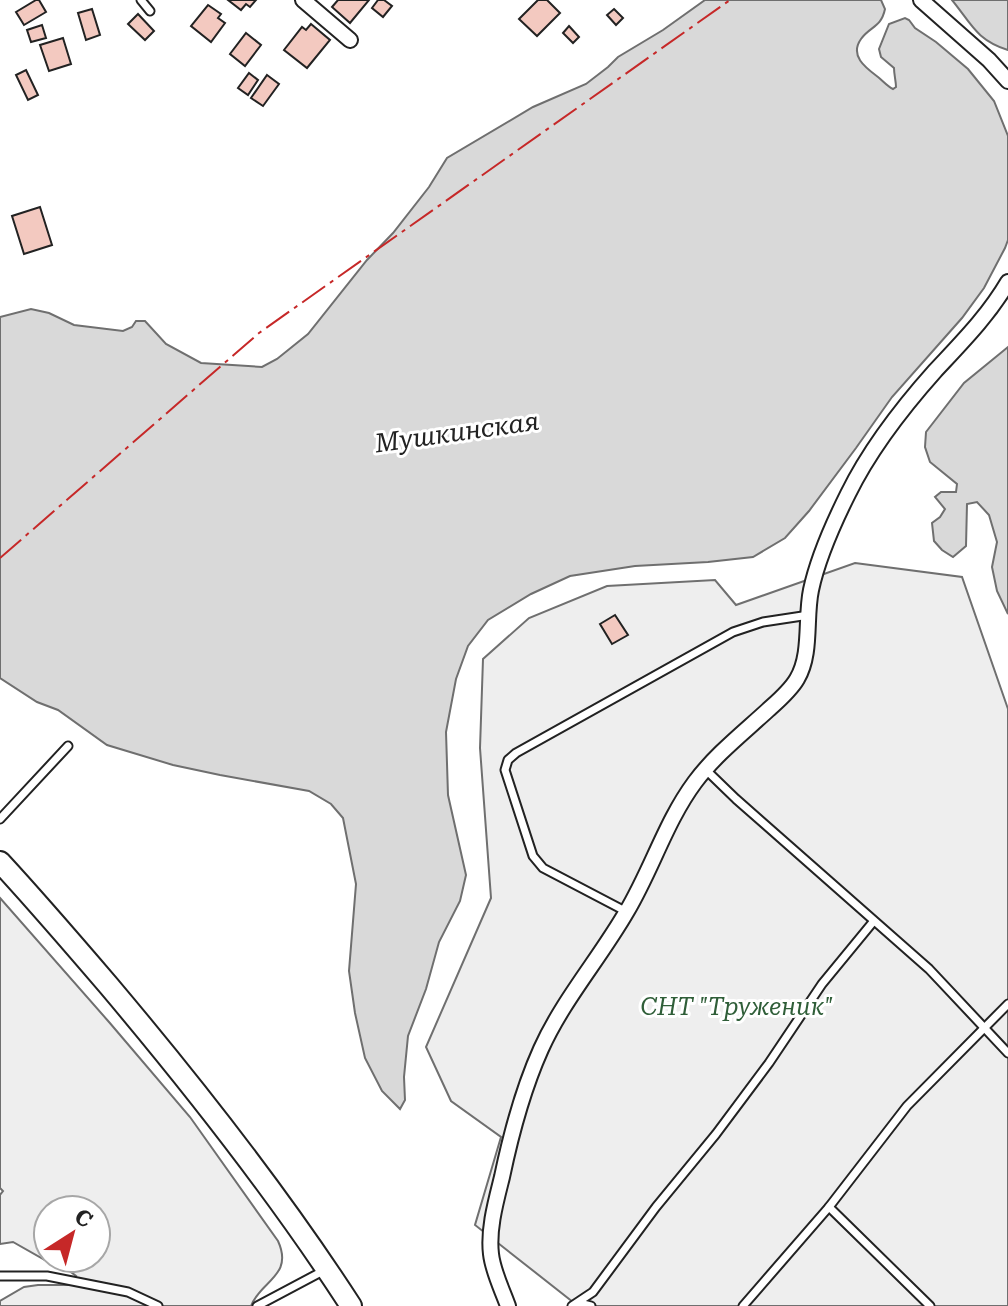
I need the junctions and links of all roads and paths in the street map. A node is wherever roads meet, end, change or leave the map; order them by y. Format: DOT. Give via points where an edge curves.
graph roads {
  1 [pos="141,0"];
  2 [pos="303,0"];
  3 [pos="921,0"];
  4 [pos="150,11"];
  5 [pos="350,40"];
  6 [pos="1008,81"];
  7 [pos="1008,282"];
  8 [pos="809,615"];
  9 [pos="68,746"];
  10 [pos="705,769"];
  11 [pos="0,819"];
  12 [pos="0,862"];
  13 [pos="627,912"];
  14 [pos="873,922"];
  15 [pos="1008,1004"];
  16 [pos="984,1028"];
  17 [pos="1008,1053"];
  18 [pos="829,1207"];
  19 [pos="327,1269"];
  20 [pos="0,1276"];
  21 [pos="575,1304"];
  22 [pos="158,1306"];
  23 [pos="257,1306"];
  24 [pos="351,1306"];
  25 [pos="508,1306"];
  26 [pos="591,1306"];
  27 [pos="743,1306"];
  28 [pos="930,1306"];
  1 -- 4 [label="lane"];
  2 -- 5 [label="street"];
  3 -- 6 [label="street"];
  7 -- 8 [label="street" via="976,328 902,410 849,491 811,591"];
  8 -- 10 [label="street" via="797,680"];
  8 -- 13 [label="lane" via="733,632 508,760 505,770 533,856 543,868"];
  9 -- 11 [label="lane"];
  10 -- 13 [label="street" via="678,807"];
  10 -- 14 [label="lane"];
  12 -- 19 [label="street" via="198,1094"];
  13 -- 25 [label="street" via="541,1048 525,1088 491,1232 491,1254"];
  14 -- 16 [label="lane" via="929,969"];
  14 -- 21 [label="lane" via="593,1292"];
  15 -- 16 [label="lane"];
  16 -- 17 [label="lane"];
  16 -- 18 [label="lane" via="907,1106"];
  18 -- 27 [label="lane"];
  18 -- 28 [label="lane"];
  19 -- 23 [label="lane"];
  19 -- 24 [label="street"];
  20 -- 22 [label="lane" via="47,1276 128,1292"];
  21 -- 26 [label="lane"];
}
